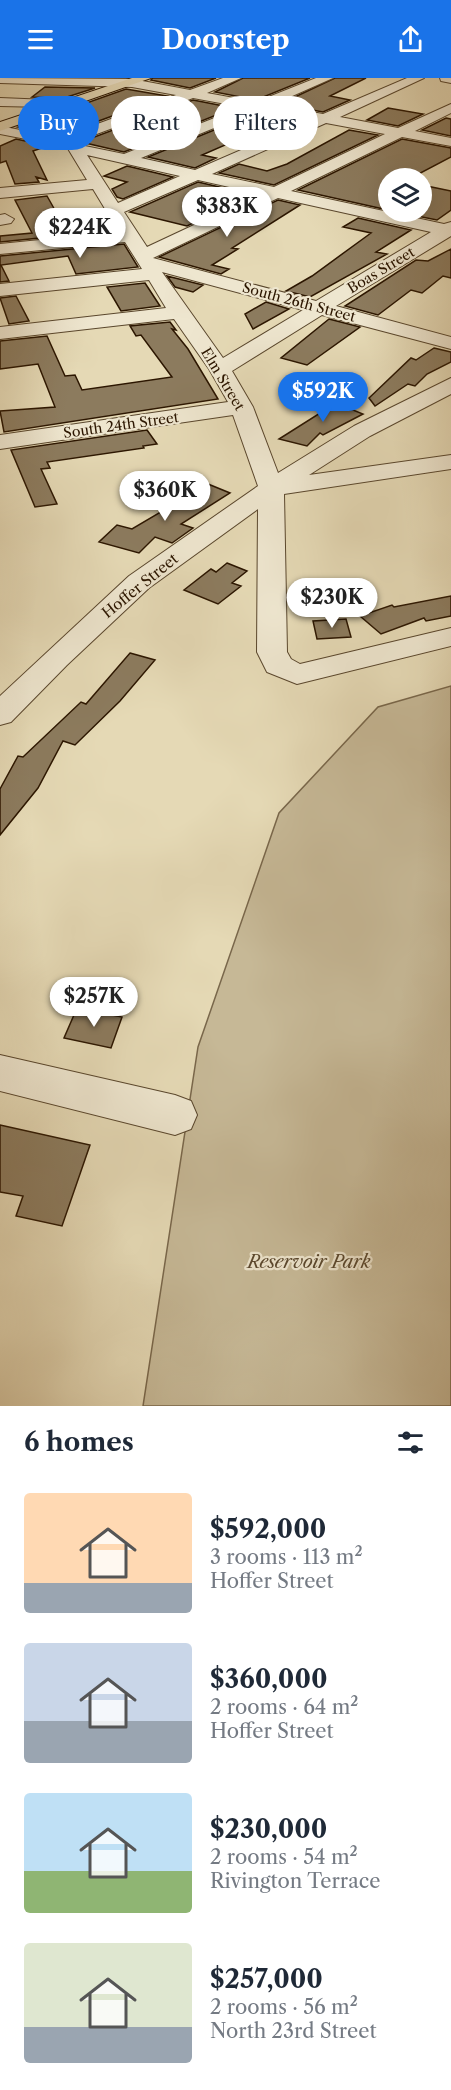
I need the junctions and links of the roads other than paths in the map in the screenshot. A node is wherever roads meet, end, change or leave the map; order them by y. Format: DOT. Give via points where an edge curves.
graph roads {
  1 [pos="235,78"];
  2 [pos="327,78"];
  3 [pos="418,78"];
  4 [pos="446,78"];
  5 [pos="0,79"];
  6 [pos="451,79"];
  7 [pos="91,80"];
  8 [pos="139,80"];
  9 [pos="192,94"];
  10 [pos="74,96"];
  11 [pos="93,96"];
  12 [pos="283,96"];
  13 [pos="213,98"];
  14 [pos="0,102"];
  15 [pos="18,103"];
  16 [pos="451,108"];
  17 [pos="318,117"];
  18 [pos="325,118"];
  19 [pos="18,123"];
  20 [pos="213,124"];
  21 [pos="0,129"];
  22 [pos="99,131"];
  23 [pos="400,132"];
  24 [pos="18,133"];
  25 [pos="451,142"];
  26 [pos="74,150"];
  27 [pos="94,150"];
  28 [pos="126,159"];
  29 [pos="196,175"];
  30 [pos="94,179"];
  31 [pos="276,192"];
  32 [pos="0,193"];
  33 [pos="113,211"];
  34 [pos="449,229"];
  35 [pos="129,236"];
  36 [pos="0,249"];
  37 [pos="148,264"];
  38 [pos="0,290"];
  39 [pos="320,308"];
  40 [pos="179,312"];
  41 [pos="0,333"];
  42 [pos="451,343"];
  43 [pos="220,369"];
  44 [pos="451,385"];
  45 [pos="242,407"];
  46 [pos="0,442"];
  47 [pos="451,462"];
  48 [pos="271,488"];
  49 [pos="451,637"];
  50 [pos="0,715"];
  51 [pos="0,1073"];
  52 [pos="175,1115"];
  1 -- 9 [label="street"];
  2 -- 12 [label="street"];
  3 -- 18 [label="street"];
  4 -- 6 [label="street"];
  5 -- 7 [label="street"];
  7 -- 8 [label="street"];
  7 -- 10 [label="street"];
  8 -- 9 [label="street"];
  8 -- 11 [label="main road"];
  9 -- 13 [label="street"];
  9 -- 22 [label="street"];
  14 -- 15 [label="street"];
  16 -- 23 [label="street"];
  17 -- 18 [label="street"];
  18 -- 23 [label="street"];
  18 -- 29 [label="street"];
  19 -- 21 [label="main road"];
  20 -- 28 [label="street"];
  21 -- 24 [label="street"];
  23 -- 25 [label="street"];
  23 -- 31 [label="street"];
  26 -- 30 [label="street, Elm Street"];
  27 -- 28 [label="street"];
  28 -- 29 [label="street"];
  28 -- 30 [label="street"];
  29 -- 31 [label="street"];
  29 -- 33 [label="street"];
  30 -- 32 [label="street"];
  30 -- 33 [label="street, Elm Street"];
  31 -- 34 [label="street"];
  31 -- 37 [label="street"];
  33 -- 35 [label="street, Elm Street"];
  34 -- 39 [label="street, Boas Street"];
  35 -- 36 [label="street"];
  35 -- 37 [label="street, Elm Street"];
  37 -- 38 [label="street"];
  37 -- 39 [label="street, South 26th Street"];
  37 -- 40 [label="street, Elm Street"];
  39 -- 42 [label="street, South 26th Street"];
  39 -- 43 [label="street, Boas Street"];
  40 -- 41 [label="street"];
  40 -- 43 [label="street, Elm Street"];
  43 -- 45 [label="street, Elm Street"];
  44 -- 48 [label="street, Hoffer Street" via="362,431"];
  45 -- 46 [label="street, South 24th Street"];
  45 -- 48 [label="street, Elm Street"];
  47 -- 48 [label="street"];
  48 -- 49 [label="street, Elm Street" via="272,652 278,665 297,674"];
  48 -- 50 [label="street, Hoffer Street" via="139,582"];
  51 -- 52 [label="street"];
}
